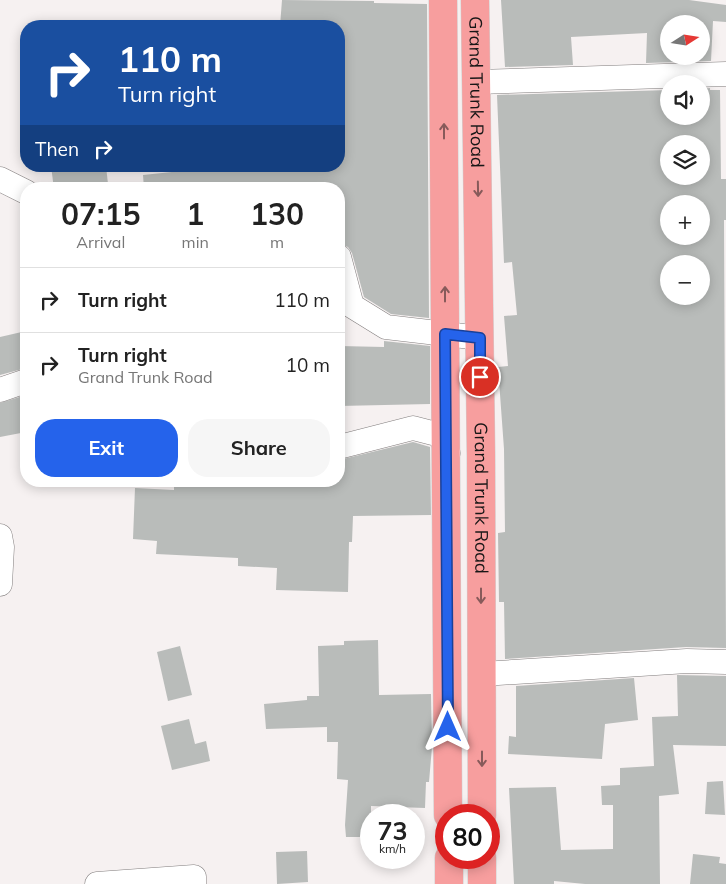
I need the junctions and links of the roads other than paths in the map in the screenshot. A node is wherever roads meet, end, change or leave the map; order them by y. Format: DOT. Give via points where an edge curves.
graph roads {
  1 [pos="443,0"];
  2 [pos="475,0"];
  3 [pos="726,74"];
  4 [pos="477,82"];
  5 [pos="0,179"];
  6 [pos="20,189"];
  7 [pos="345,280"];
  8 [pos="445,334"];
  9 [pos="480,338"];
  10 [pos="20,382"];
  11 [pos="0,390"];
  12 [pos="345,445"];
  13 [pos="448,453"];
  14 [pos="0,536"];
  15 [pos="0,584"];
  16 [pos="726,662"];
  17 [pos="482,674"];
  18 [pos="448,804"];
  19 [pos="482,804"];
  20 [pos="449,869"];
  21 [pos="482,869"];
  22 [pos="111,884"];
  23 [pos="194,884"];
  24 [pos="449,884"];
  25 [pos="482,884"];
  8 -- 1 [label="highway, Grand Trunk Road, one-way"];
  2 -- 4 [label="highway, Grand Trunk Road"];
  3 -- 4 [label="street"];
  4 -- 9 [label="highway, Grand Trunk Road, one-way"];
  5 -- 6 [label="street"];
  7 -- 8 [label="street" via="352,306 386,327"];
  8 -- 9 [label="street"];
  8 -- 13 [label="highway, Grand Trunk Road"];
  9 -- 17 [label="highway, Grand Trunk Road, one-way"];
  10 -- 11 [label="street"];
  12 -- 13 [label="street" via="413,428 440,434"];
  13 -- 18 [label="highway, Grand Trunk Road"];
  14 -- 15 [label="street"];
  16 -- 17 [label="street" via="686,661"];
  17 -- 19 [label="highway, Grand Trunk Road, one-way"];
  20 -- 24 [label="highway"];
  21 -- 25 [label="highway"];
  22 -- 23 [label="street" via="194,877"];
}
